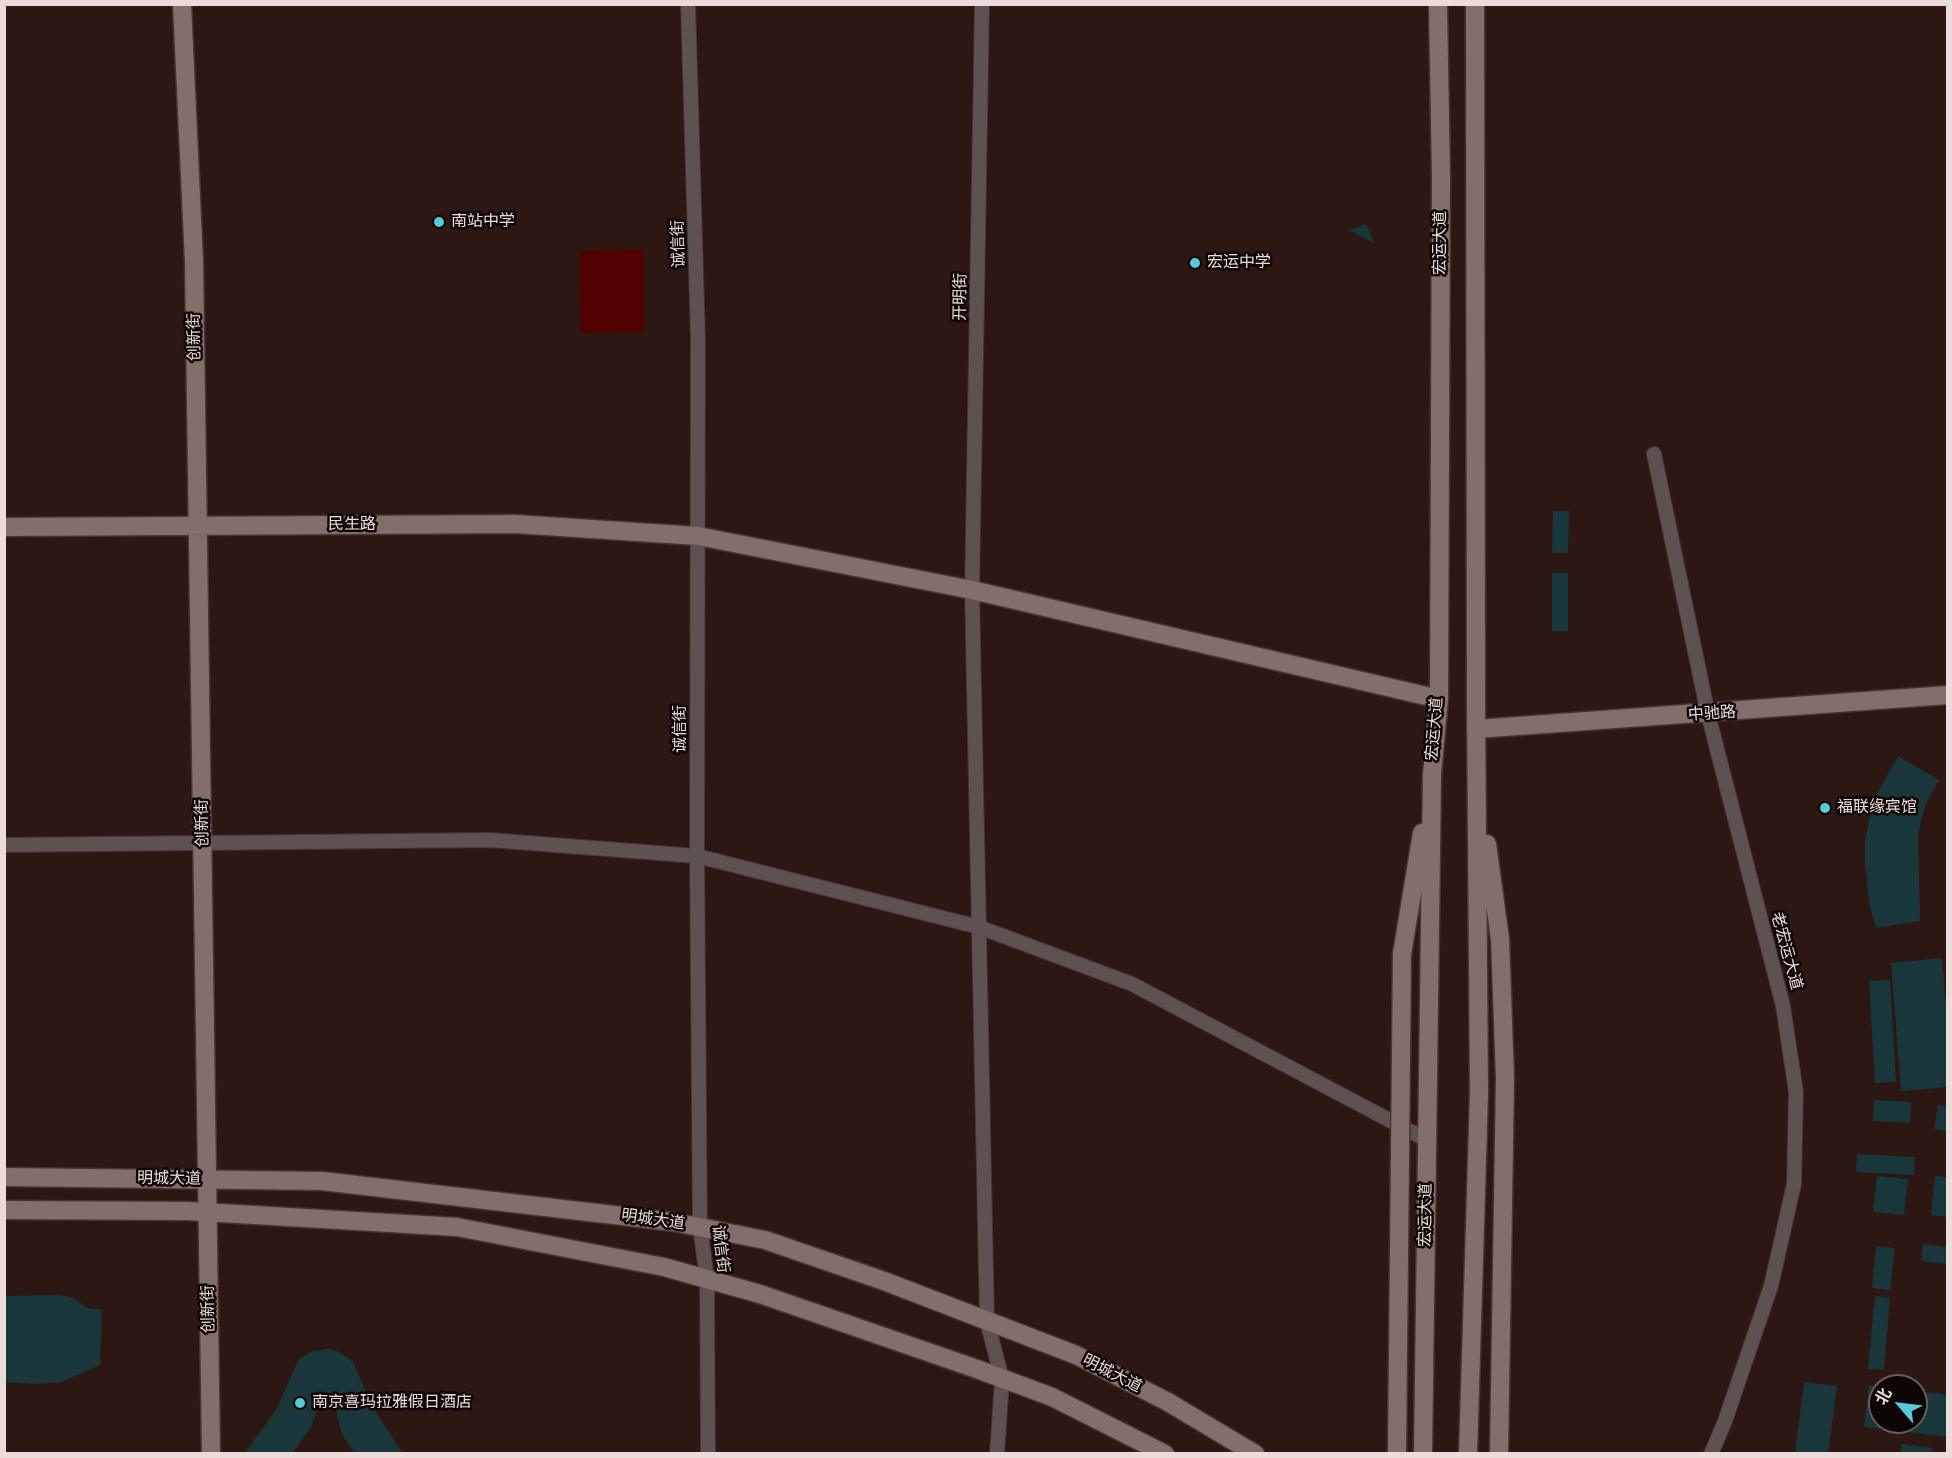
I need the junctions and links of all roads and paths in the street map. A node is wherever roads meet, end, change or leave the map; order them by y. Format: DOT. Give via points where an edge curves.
graph roads {
  1 [pos="182,4"];
  2 [pos="688,4"];
  3 [pos="982,4"];
  4 [pos="1438,4"];
  5 [pos="1475,4"];
  6 [pos="1654,454"];
  7 [pos="198,526"];
  8 [pos="4,527"];
  9 [pos="698,536"];
  10 [pos="972,590"];
  11 [pos="1947,695"];
  12 [pos="1439,699"];
  13 [pos="1708,714"];
  14 [pos="1476,729"];
  15 [pos="1476,773"];
  16 [pos="1432,775"];
  17 [pos="204,843"];
  18 [pos="4,844"];
  19 [pos="697,856"];
  20 [pos="980,927"];
  21 [pos="1427,1140"];
  22 [pos="4,1177"];
  23 [pos="207,1180"];
  24 [pos="4,1210"];
  25 [pos="207,1212"];
  26 [pos="700,1227"];
  27 [pos="707,1279"];
  28 [pos="987,1321"];
  29 [pos="1002,1379"];
  30 [pos="211,1454"];
  31 [pos="708,1454"];
  32 [pos="997,1454"];
  33 [pos="1165,1454"];
  34 [pos="1255,1454"];
  35 [pos="1397,1454"];
  36 [pos="1423,1454"];
  37 [pos="1468,1454"];
  38 [pos="1499,1454"];
  39 [pos="1711,1454"];
  1 -- 7 [label="main road, 创新街" via="191,192"];
  2 -- 9 [label="street, 诚信街" via="698,339"];
  3 -- 10 [label="street, 开明街"];
  4 -- 12 [label="main road, 宏运大道"];
  5 -- 14 [label="main road, 宏运大道"];
  6 -- 13 [label="street, 老宏运大道"];
  7 -- 8 [label="main road, 民生路"];
  7 -- 9 [label="main road, 民生路" via="515,524"];
  7 -- 17 [label="main road, 创新街"];
  9 -- 10 [label="main road, 民生路"];
  9 -- 19 [label="street, 诚信街"];
  10 -- 12 [label="main road, 民生路"];
  10 -- 20 [label="street, 开明街"];
  11 -- 13 [label="main road, 中驰路"];
  12 -- 16 [label="main road, 宏运大道"];
  13 -- 14 [label="main road, 中驰路"];
  13 -- 39 [label="street, 老宏运大道" via="1784,1006 1796,1092 1794,1184 1771,1286"];
  14 -- 15 [label="main road, 宏运大道"];
  15 -- 37 [label="main road, 宏运大道" via="1479,1094"];
  15 -- 38 [label="main road" via="1500,939 1505,1078"];
  16 -- 21 [label="main road, 宏运大道"];
  16 -- 35 [label="main road, bridge" via="1402,954"];
  17 -- 18 [label="street"];
  17 -- 19 [label="street" via="490,840"];
  17 -- 23 [label="main road, 创新街"];
  19 -- 20 [label="street"];
  19 -- 26 [label="street, 诚信街"];
  20 -- 21 [label="street" via="1132,984"];
  20 -- 28 [label="street, 开明街"];
  21 -- 36 [label="main road, 宏运大道"];
  22 -- 23 [label="main road, 明城大道"];
  23 -- 25 [label="main road, 创新街"];
  23 -- 26 [label="main road, 明城大道" via="322,1181"];
  24 -- 25 [label="main road, 明城大道"];
  25 -- 27 [label="main road, 明城大道" via="457,1227"];
  25 -- 30 [label="main road, 创新街"];
  26 -- 27 [label="street, 诚信街"];
  26 -- 28 [label="main road, 明城大道" via="765,1240"];
  27 -- 29 [label="main road, 明城大道"];
  27 -- 31 [label="street, 诚信街"];
  28 -- 29 [label="street, 开明街"];
  28 -- 34 [label="main road, 明城大道" via="1076,1356 1168,1402"];
  29 -- 32 [label="street, 开明街"];
  29 -- 33 [label="main road, 明城大道" via="1052,1397"];
}
